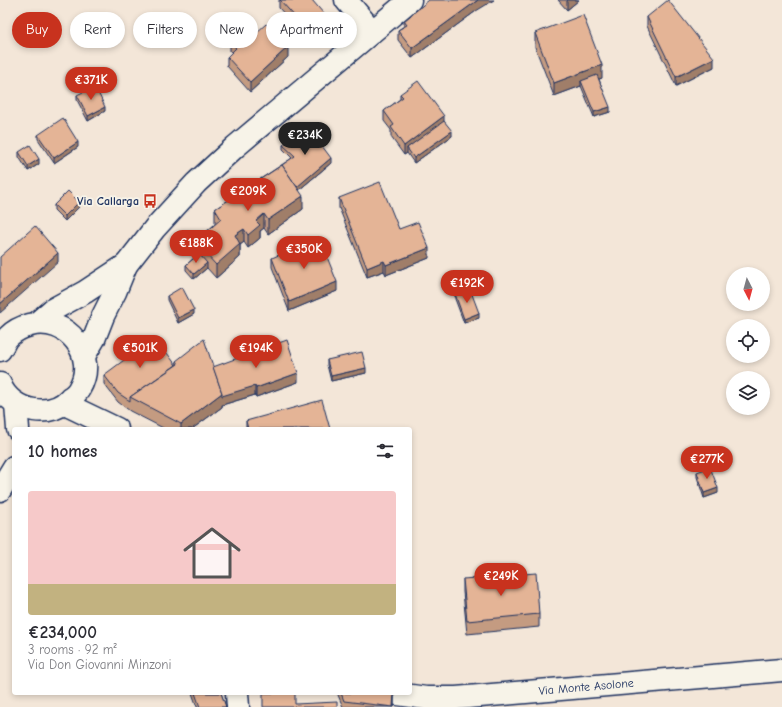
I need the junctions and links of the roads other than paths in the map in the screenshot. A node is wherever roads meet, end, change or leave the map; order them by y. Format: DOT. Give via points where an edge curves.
graph roads {
  1 [pos="346,0"];
  2 [pos="410,0"];
  3 [pos="372,31"];
  4 [pos="126,265"];
  5 [pos="37,323"];
  6 [pos="0,350"];
  7 [pos="84,356"];
  8 [pos="4,391"];
  9 [pos="65,401"];
  10 [pos="17,427"];
  11 [pos="42,427"];
  12 [pos="113,427"];
  13 [pos="12,470"];
  14 [pos="0,490"];
  15 [pos="782,670"];
  16 [pos="237,695"];
  17 [pos="405,695"];
  18 [pos="238,707"];
  1 -- 3 [label="street"];
  2 -- 3 [label="street"];
  3 -- 4 [label="street" via="196,183"];
  4 -- 5 [label="street" via="52,310"];
  4 -- 7 [label="street"];
  5 -- 6 [label="street" via="22,327 8,337"];
  5 -- 7 [label="street" via="53,324 67,331 77,342"];
  7 -- 9 [label="street" via="83,380"];
  8 -- 9 [label="street" via="27,409 40,411"];
  8 -- 10 [label="street"];
  9 -- 11 [label="street"];
  9 -- 12 [label="street"];
  13 -- 14 [label="street"];
  15 -- 17 [label="street, Via Monte Asolone" via="456,698"];
  16 -- 18 [label="street"];
}
